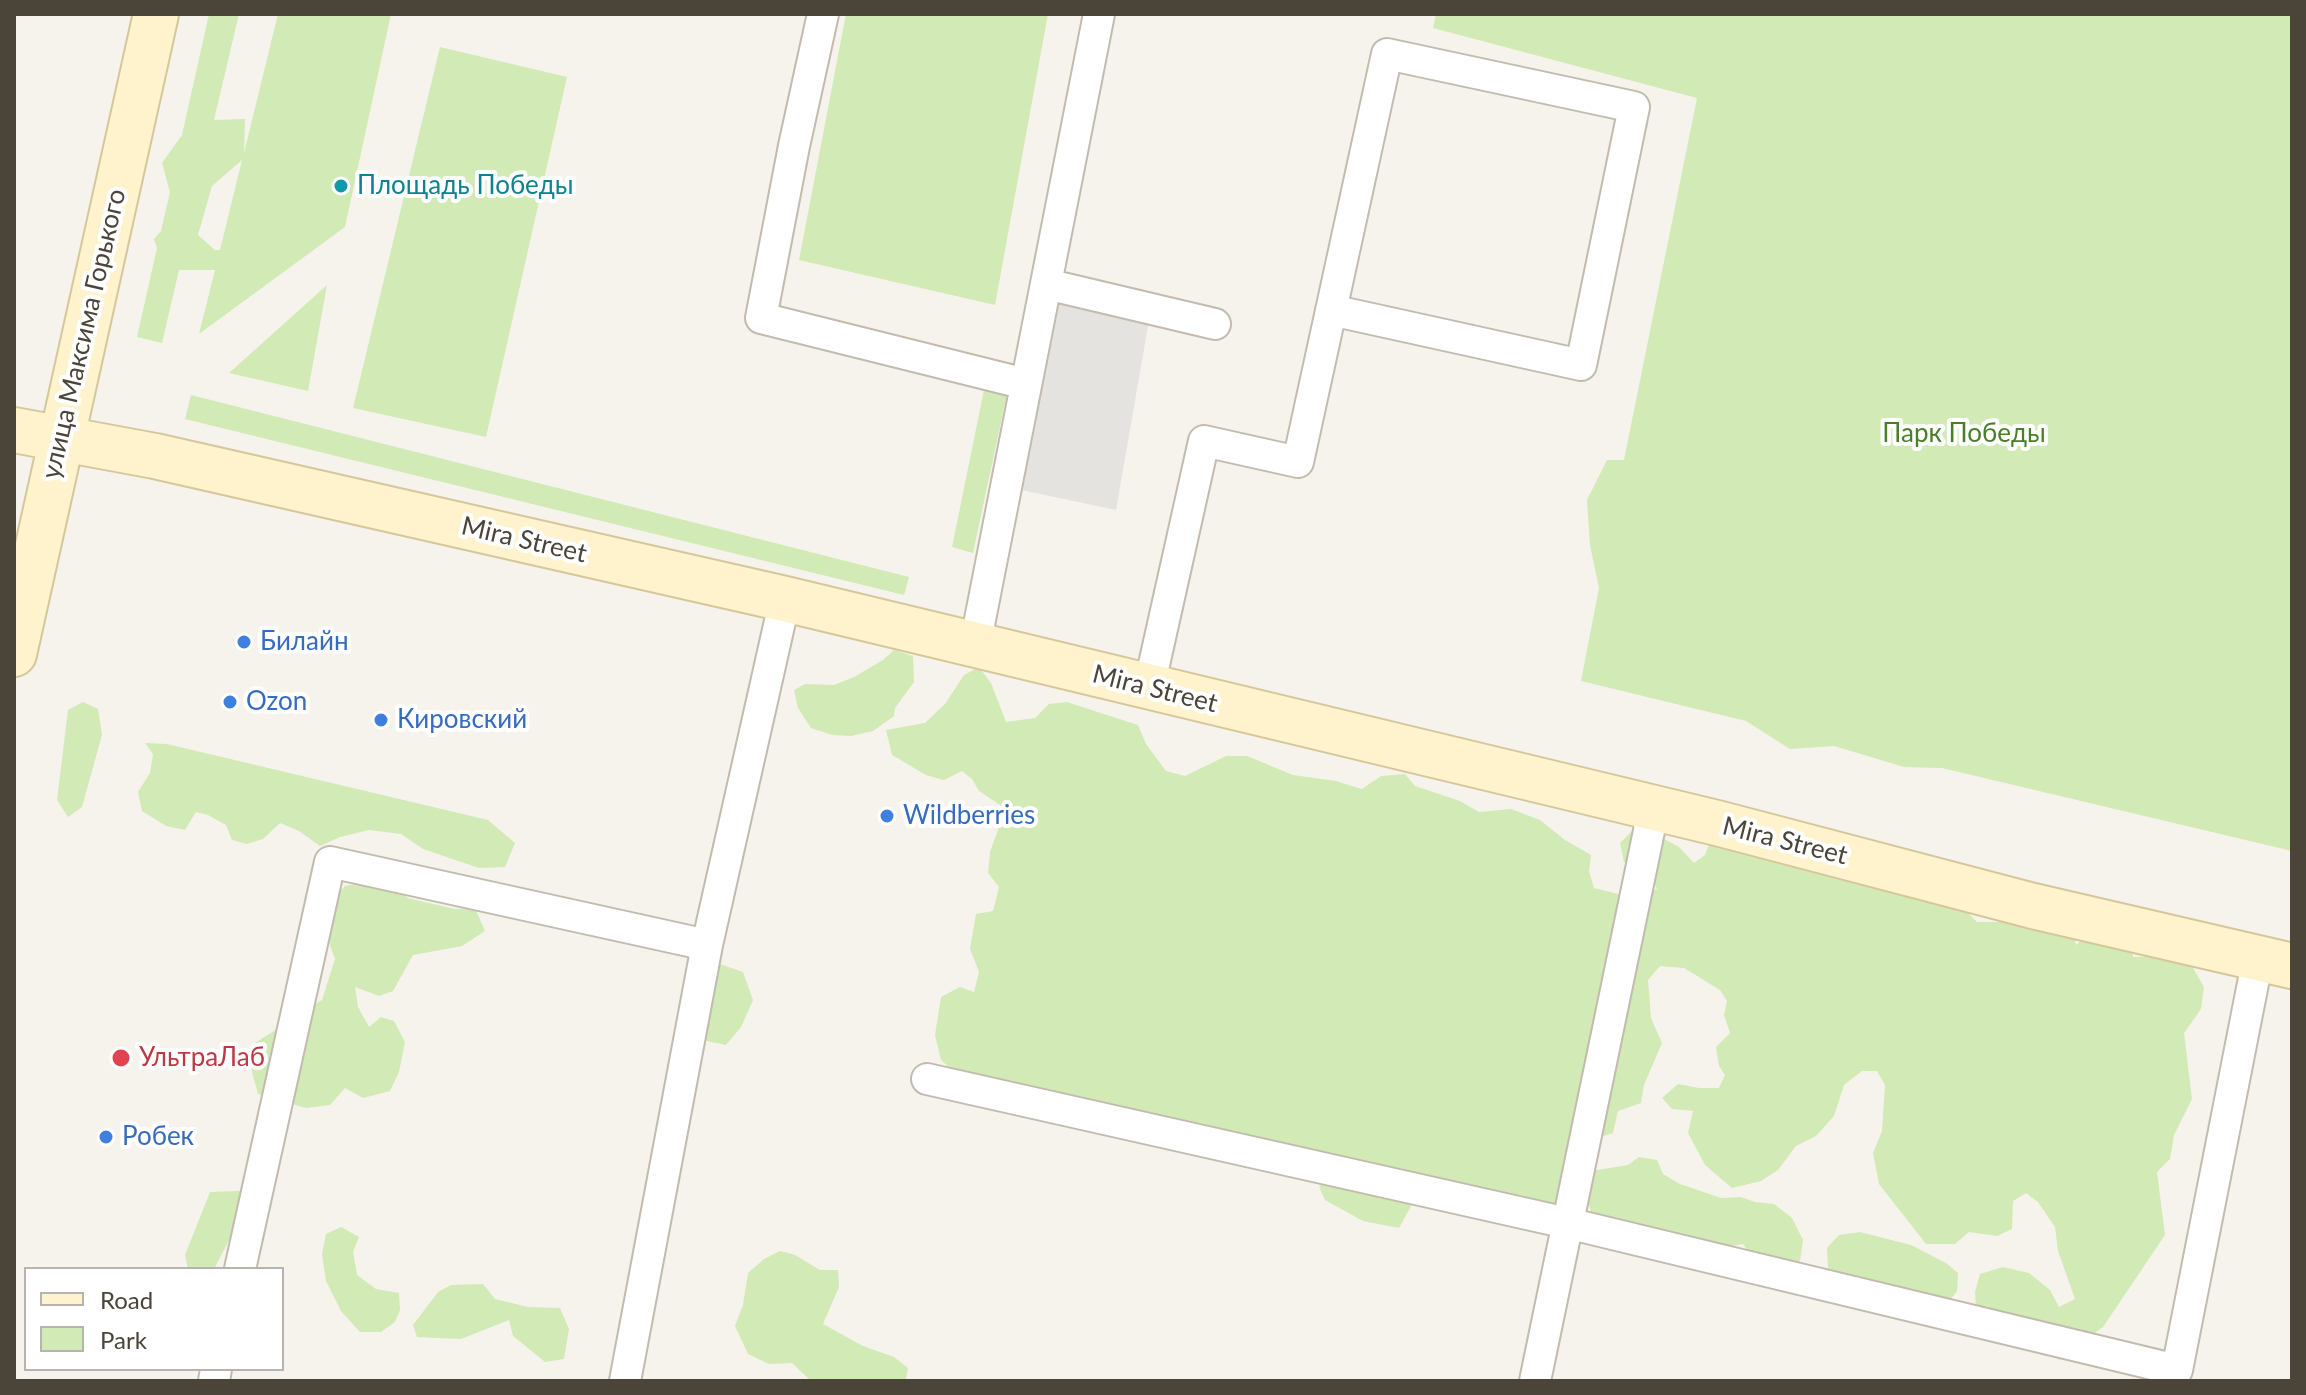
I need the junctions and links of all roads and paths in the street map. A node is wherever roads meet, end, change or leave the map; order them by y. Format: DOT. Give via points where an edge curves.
graph roads {
  1 [pos="156,14"];
  2 [pos="823,14"];
  3 [pos="1099,14"];
  4 [pos="1046,284"];
  5 [pos="1331,310"];
  6 [pos="1215,324"];
  7 [pos="1026,384"];
  8 [pos="14,430"];
  9 [pos="61,438"];
  10 [pos="785,599"];
  11 [pos="975,645"];
  12 [pos="14,654"];
  13 [pos="1149,687"];
  14 [pos="1651,809"];
  15 [pos="707,945"];
  16 [pos="2275,962"];
  17 [pos="927,1079"];
  18 [pos="1567,1223"];
  19 [pos="240,1267"];
  20 [pos="625,1381"];
  21 [pos="1535,1381"];
  1 -- 9 [label="main road, улица Максима Горького"];
  2 -- 7 [label="lane" via="761,318"];
  3 -- 4 [label="lane"];
  4 -- 6 [label="lane"];
  4 -- 7 [label="lane"];
  5 -- 5 [label="lane" via="1387,54 1634,107 1581,365"];
  5 -- 13 [label="lane" via="1298,462 1204,441"];
  7 -- 11 [label="lane"];
  8 -- 9 [label="main road, Mira Street"];
  9 -- 10 [label="main road, Mira Street"];
  9 -- 12 [label="main road, улица Максима Горького"];
  10 -- 11 [label="main road, Mira Street"];
  10 -- 15 [label="lane"];
  11 -- 13 [label="main road, Mira Street"];
  13 -- 14 [label="main road, Mira Street"];
  14 -- 16 [label="main road, Mira Street"];
  14 -- 18 [label="lane"];
  15 -- 19 [label="lane" via="330,862"];
  15 -- 20 [label="lane"];
  16 -- 18 [label="lane" via="2177,1370"];
  17 -- 18 [label="lane"];
  18 -- 21 [label="lane"];
}
